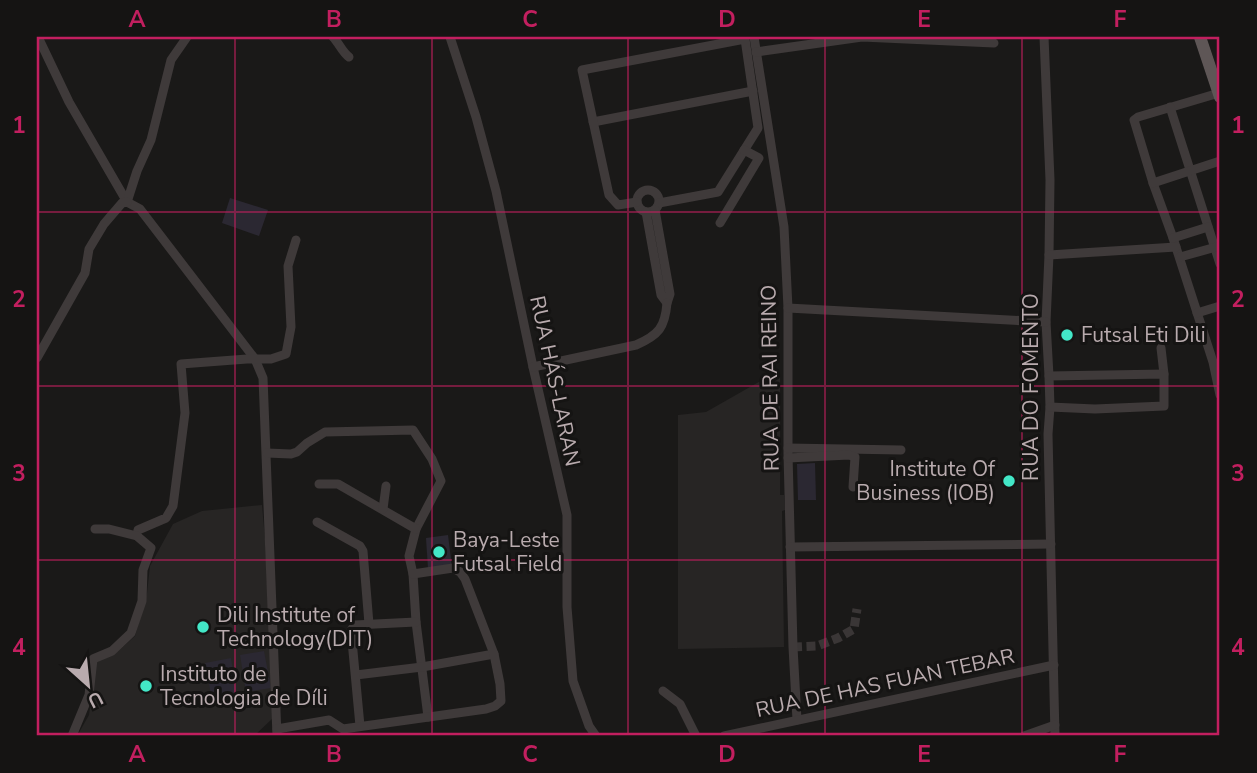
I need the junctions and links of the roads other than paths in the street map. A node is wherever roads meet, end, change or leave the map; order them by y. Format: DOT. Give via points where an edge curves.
graph roads {
  1 [pos="38,37"];
  2 [pos="187,37"];
  3 [pos="334,37"];
  4 [pos="450,37"];
  5 [pos="754,37"];
  6 [pos="1044,37"];
  7 [pos="1200,37"];
  8 [pos="994,43"];
  9 [pos="757,52"];
  10 [pos="349,57"];
  11 [pos="753,91"];
  12 [pos="1220,95"];
  13 [pos="1170,107"];
  14 [pos="593,122"];
  15 [pos="744,150"];
  16 [pos="1220,161"];
  17 [pos="1189,171"];
  18 [pos="1153,183"];
  19 [pos="127,202"];
  20 [pos="637,202"];
  21 [pos="653,208"];
  22 [pos="720,223"];
  23 [pos="1208,227"];
  24 [pos="296,240"];
  25 [pos="1175,242"];
  26 [pos="1216,247"];
  27 [pos="1049,255"];
  28 [pos="1180,257"];
  29 [pos="1220,264"];
  30 [pos="1220,306"];
  31 [pos="788,308"];
  32 [pos="1197,313"];
  33 [pos="1046,322"];
  34 [pos="1161,348"];
  35 [pos="37,358"];
  36 [pos="255,359"];
  37 [pos="533,367"];
  38 [pos="1164,374"];
  39 [pos="1049,376"];
  40 [pos="1220,392"];
  41 [pos="1050,407"];
  42 [pos="901,450"];
  43 [pos="267,453"];
  44 [pos="788,453"];
  45 [pos="319,484"];
  46 [pos="386,486"];
  47 [pos="853,487"];
  48 [pos="383,509"];
  49 [pos="317,522"];
  50 [pos="95,529"];
  51 [pos="416,529"];
  52 [pos="137,536"];
  53 [pos="1051,544"];
  54 [pos="790,547"];
  55 [pos="414,574"];
  56 [pos="416,622"];
  57 [pos="369,624"];
  58 [pos="494,654"];
  59 [pos="1054,665"];
  60 [pos="422,667"];
  61 [pos="356,675"];
  62 [pos="663,691"];
  63 [pos="428,717"];
  64 [pos="797,720"];
  65 [pos="1055,725"];
  66 [pos="360,726"];
  67 [pos="277,732"];
  68 [pos="72,736"];
  69 [pos="596,736"];
  70 [pos="696,736"];
  71 [pos="724,736"];
  72 [pos="1024,736"];
  73 [pos="1055,736"];
  1 -- 19 [label="street" via="69,102"];
  2 -- 19 [label="street" via="171,60 151,140"];
  3 -- 10 [label="street"];
  4 -- 37 [label="street, RUA HÁS-LARAN" via="496,191"];
  5 -- 9 [label="street, RUA DE RAI REINO"];
  6 -- 27 [label="street, RUA DO FOMENTO"];
  7 -- 12 [label="main road"];
  8 -- 9 [label="street" via="862,37"];
  9 -- 31 [label="street, RUA DE RAI REINO" via="784,227"];
  11 -- 14 [label="street"];
  11 -- 14 [label="street" via="744,39 596,67 582,70"];
  11 -- 15 [label="street" via="758,128"];
  12 -- 13 [label="street"];
  13 -- 17 [label="street"];
  13 -- 18 [label="street" via="1134,120"];
  14 -- 20 [label="street" via="609,195 618,205"];
  15 -- 21 [label="street" via="718,192"];
  15 -- 22 [label="street" via="759,158"];
  16 -- 17 [label="street"];
  17 -- 18 [label="street"];
  17 -- 23 [label="street"];
  18 -- 25 [label="street"];
  19 -- 35 [label="street" via="104,223 89,249 85,273"];
  19 -- 36 [label="street" via="140,209"];
  20 -- 21 [label="street" via="639,208"];
  20 -- 21 [label="street" via="642,191 649,190 658,197"];
  21 -- 37 [label="street" via="661,295 667,303 660,329 636,345"];
  23 -- 25 [label="street"];
  23 -- 26 [label="street"];
  24 -- 36 [label="street" via="288,267 291,327 285,355"];
  25 -- 27 [label="street"];
  25 -- 28 [label="street"];
  26 -- 28 [label="street"];
  26 -- 29 [label="street"];
  27 -- 33 [label="street, RUA DO FOMENTO"];
  28 -- 32 [label="street"];
  30 -- 32 [label="street"];
  31 -- 33 [label="street"];
  31 -- 44 [label="street, RUA DE RAI REINO"];
  32 -- 40 [label="street"];
  33 -- 39 [label="street, RUA DO FOMENTO"];
  34 -- 38 [label="street"];
  36 -- 43 [label="street" via="263,378"];
  36 -- 52 [label="street" via="181,364 185,413 173,506 166,518 138,530"];
  37 -- 69 [label="street, RUA HÁS-LARAN" via="567,515 573,681"];
  38 -- 39 [label="street"];
  38 -- 41 [label="street" via="1168,406"];
  39 -- 41 [label="street, RUA DO FOMENTO"];
  41 -- 53 [label="street, RUA DO FOMENTO"];
  42 -- 44 [label="street"];
  43 -- 51 [label="street" via="297,452 325,432 413,430 441,481"];
  43 -- 67 [label="street"];
  44 -- 47 [label="street" via="855,457"];
  44 -- 54 [label="street, RUA DE RAI REINO"];
  45 -- 48 [label="street" via="338,484"];
  46 -- 48 [label="street"];
  48 -- 51 [label="street"];
  49 -- 57 [label="street" via="363,551"];
  50 -- 52 [label="street"];
  51 -- 55 [label="street" via="409,556"];
  52 -- 68 [label="street" via="151,548 143,570 142,601 131,633 111,651 93,659 89,695"];
  53 -- 54 [label="street"];
  53 -- 59 [label="street, RUA DO FOMENTO"];
  54 -- 64 [label="street, RUA DE RAI REINO"];
  55 -- 56 [label="street"];
  55 -- 58 [label="street" via="453,568 460,572"];
  56 -- 57 [label="street"];
  56 -- 60 [label="street"];
  57 -- 61 [label="street" via="351,630"];
  58 -- 60 [label="street"];
  58 -- 63 [label="street" via="501,701 486,709"];
  59 -- 64 [label="street, RUA DE HAS FUAN TEBAR"];
  59 -- 65 [label="street, RUA DO FOMENTO"];
  60 -- 61 [label="street"];
  60 -- 63 [label="street"];
  61 -- 66 [label="street"];
  62 -- 70 [label="street" via="680,704"];
  63 -- 66 [label="street"];
  64 -- 71 [label="street, RUA DE HAS FUAN TEBAR"];
  65 -- 72 [label="street"];
  65 -- 73 [label="street, RUA DO FOMENTO"];
  66 -- 67 [label="street" via="342,729 329,720"];
}
